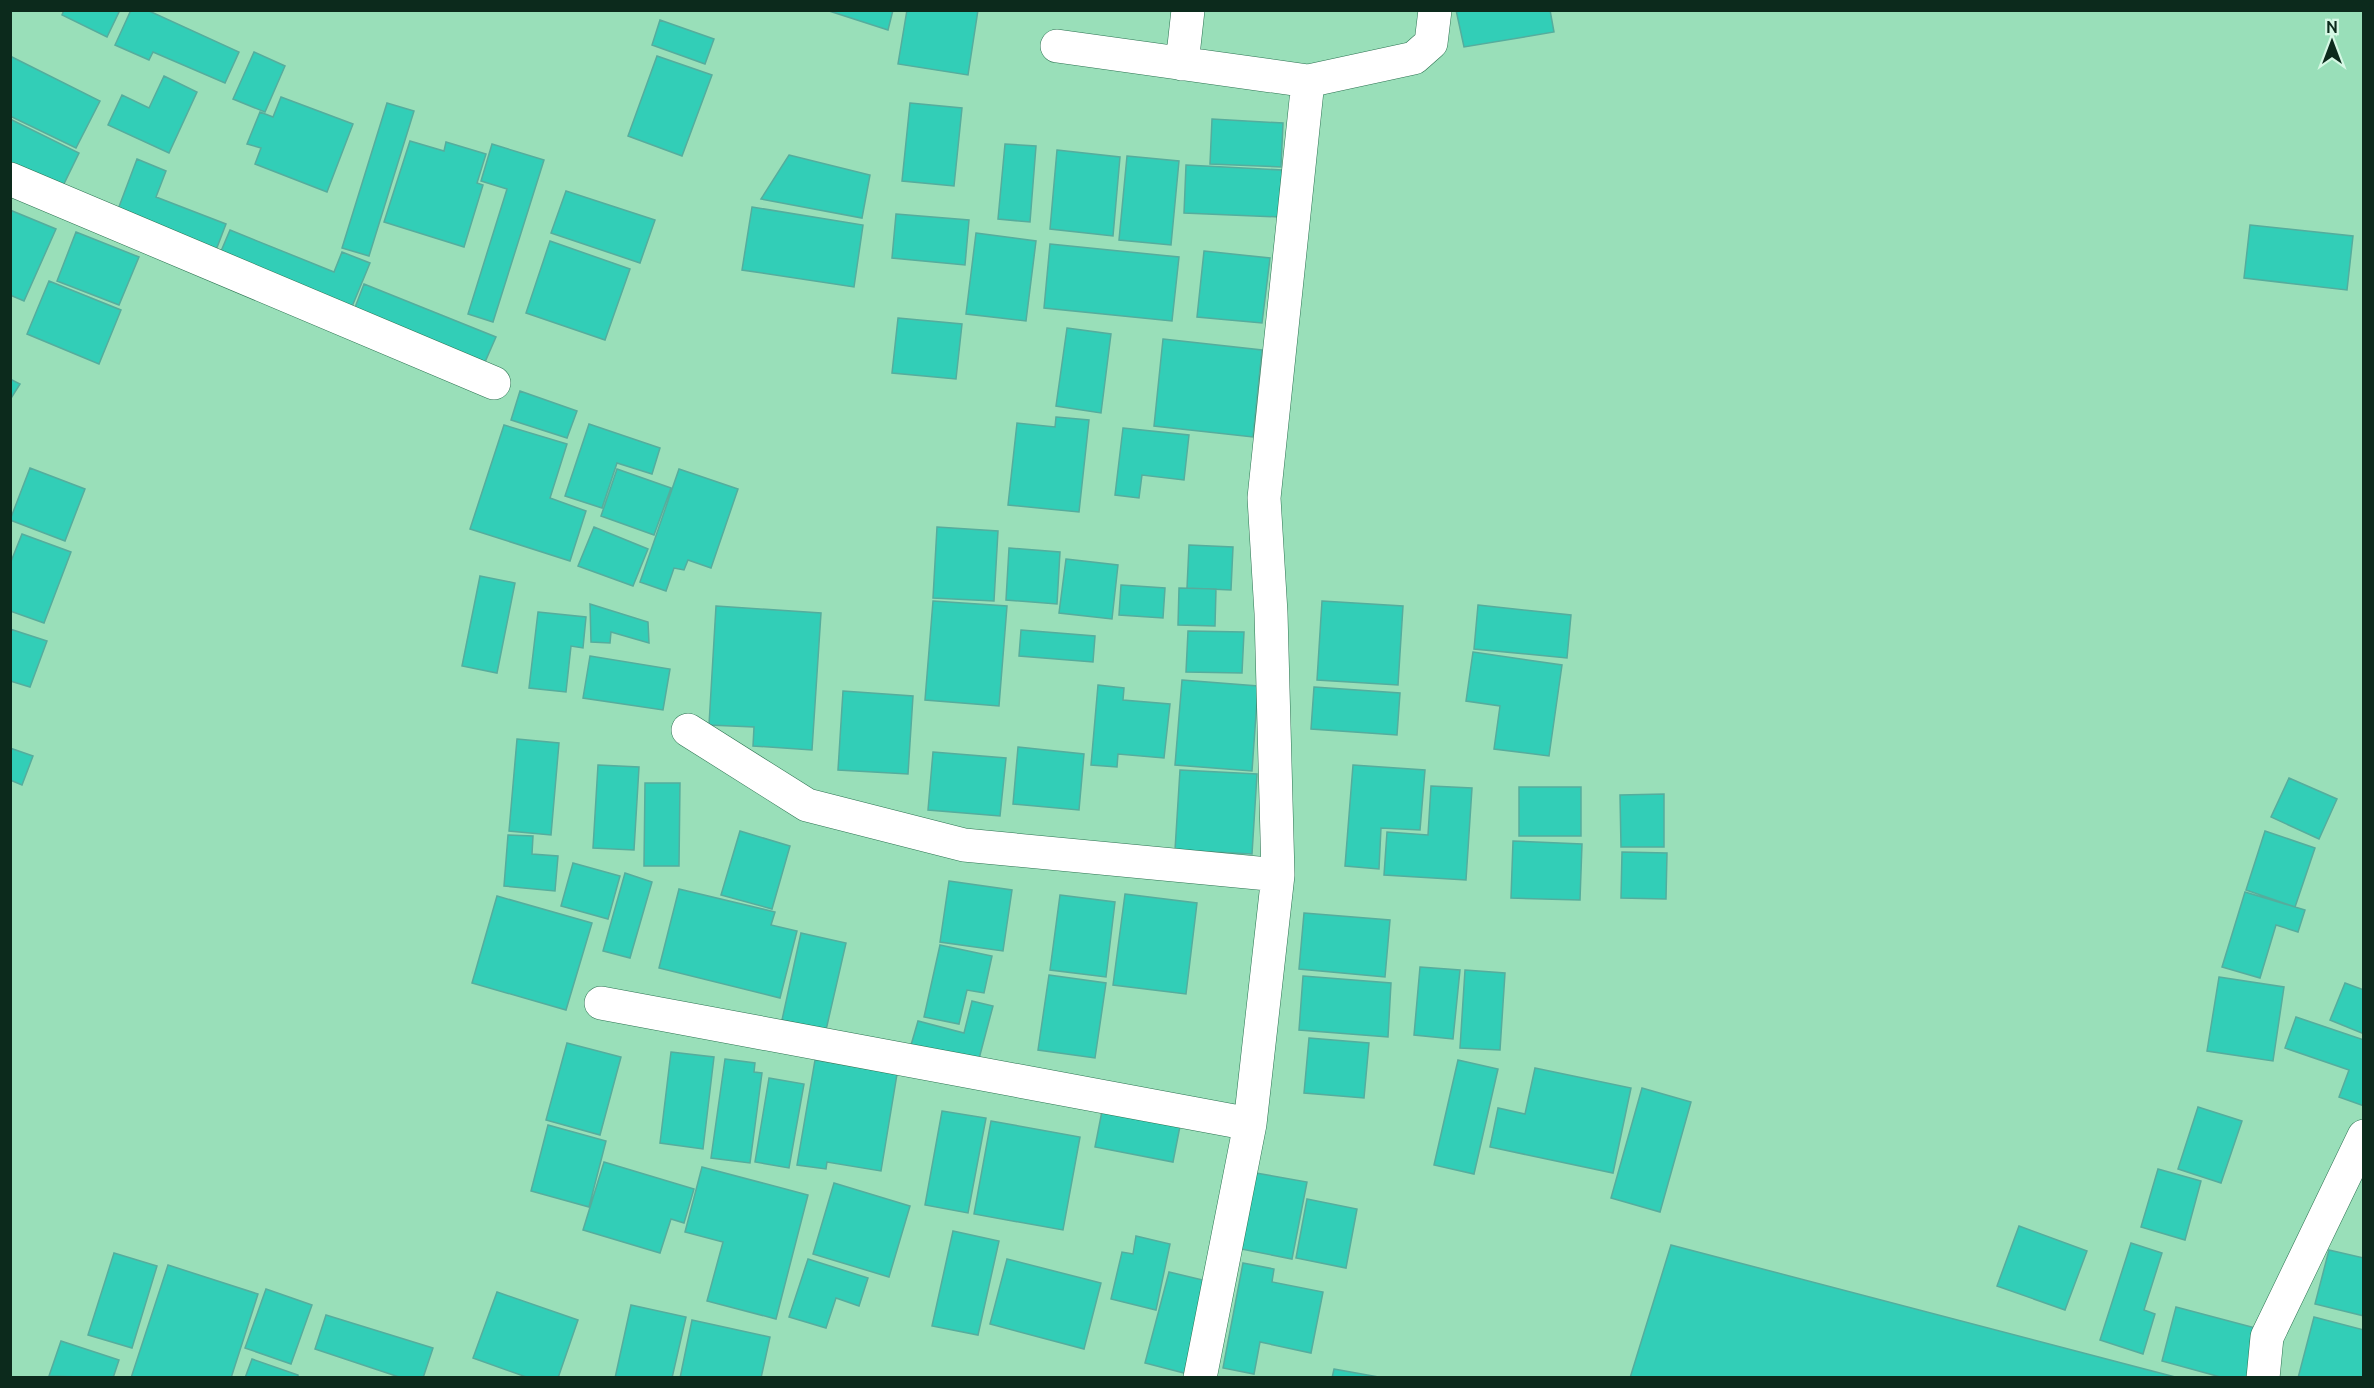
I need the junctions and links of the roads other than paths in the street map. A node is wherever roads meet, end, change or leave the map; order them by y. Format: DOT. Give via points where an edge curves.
graph roads {
  1 [pos="1188,10"];
  2 [pos="1435,10"];
  3 [pos="1057,46"];
  4 [pos="1182,64"];
  5 [pos="1308,81"];
  6 [pos="10,179"];
  7 [pos="494,383"];
  8 [pos="688,730"];
  9 [pos="1278,875"];
  10 [pos="601,1003"];
  11 [pos="1250,1124"];
  12 [pos="2364,1136"];
  13 [pos="1200,1377"];
  14 [pos="2263,1377"];
  1 -- 4 [label="street"];
  2 -- 5 [label="street" via="1431,43 1414,58"];
  3 -- 4 [label="street"];
  4 -- 5 [label="street"];
  5 -- 9 [label="street" via="1264,498"];
  6 -- 7 [label="street"];
  8 -- 9 [label="street" via="807,805 964,845"];
  9 -- 11 [label="street"];
  10 -- 11 [label="street"];
  11 -- 13 [label="street"];
  12 -- 14 [label="street" via="2267,1337"];
}
